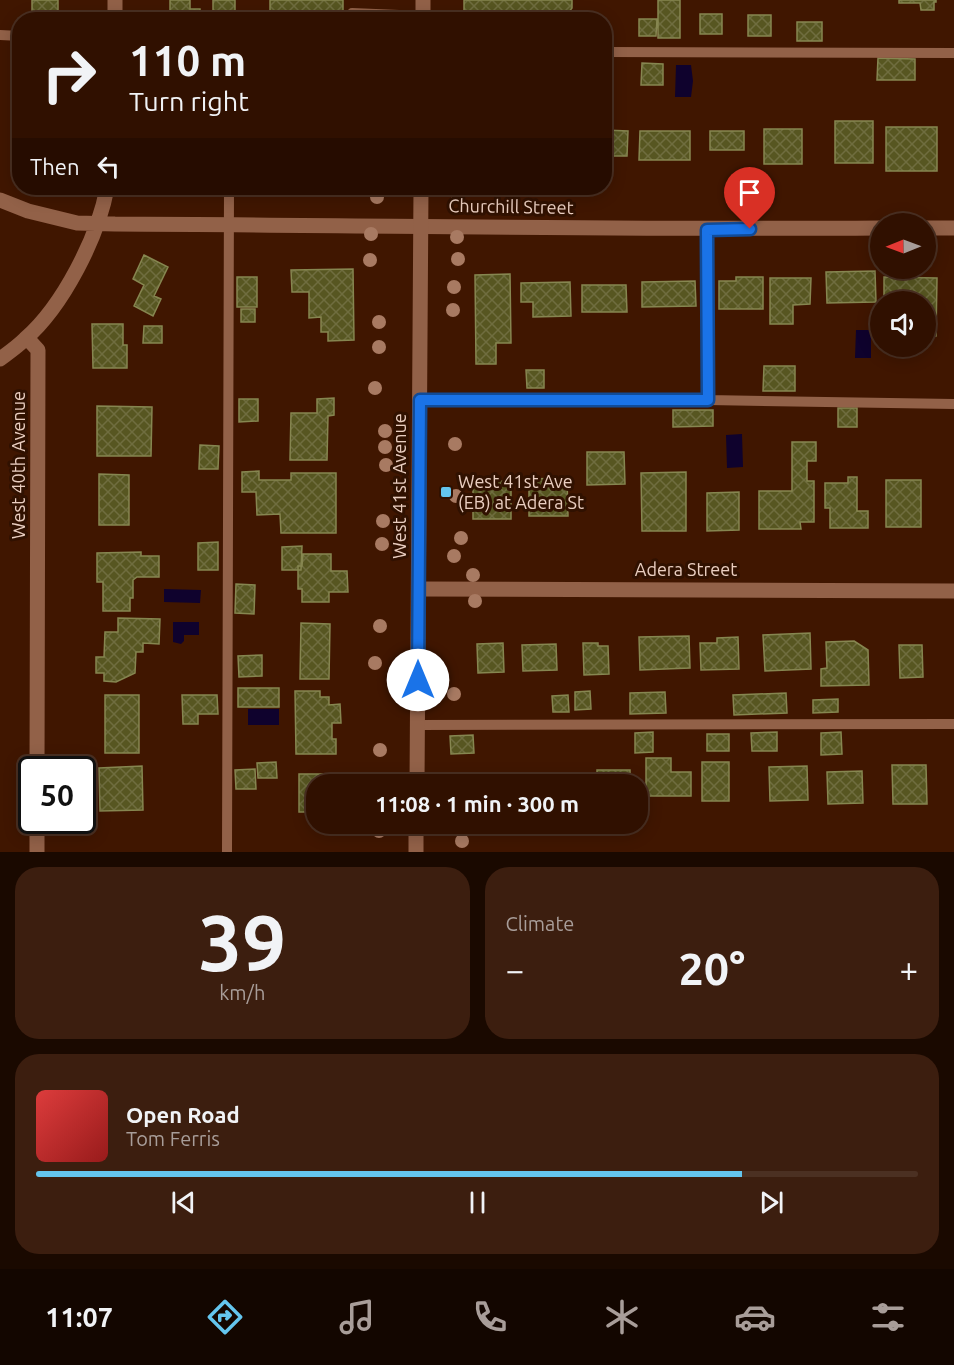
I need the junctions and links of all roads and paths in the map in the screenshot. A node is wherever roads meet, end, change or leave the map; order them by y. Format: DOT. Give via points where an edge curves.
graph roads {
  1 [pos="612,52"];
  2 [pos="954,53"];
  3 [pos="106,195"];
  4 [pos="229,195"];
  5 [pos="421,195"];
  6 [pos="0,200"];
  7 [pos="97,223"];
  8 [pos="229,224"];
  9 [pos="420,226"];
  10 [pos="870,228"];
  11 [pos="936,228"];
  12 [pos="954,228"];
  13 [pos="707,230"];
  14 [pos="27,338"];
  15 [pos="0,359"];
  16 [pos="420,400"];
  17 [pos="708,400"];
  18 [pos="954,404"];
  19 [pos="419,589"];
  20 [pos="954,591"];
  21 [pos="954,724"];
  22 [pos="418,725"];
  23 [pos="37,756"];
  24 [pos="417,774"];
  25 [pos="37,834"];
  26 [pos="416,834"];
  27 [pos="37,852"];
  28 [pos="227,852"];
  29 [pos="416,852"];
  1 -- 2 [label="lane"];
  3 -- 7 [label="street"];
  4 -- 8 [label="lane"];
  5 -- 9 [label="street, West 41st Avenue"];
  6 -- 7 [label="street, Churchill Street" via="38,214 77,223"];
  7 -- 8 [label="street, Churchill Street"];
  7 -- 14 [label="street" via="76,271"];
  8 -- 9 [label="street, Churchill Street"];
  8 -- 28 [label="lane"];
  9 -- 13 [label="street, Churchill Street"];
  9 -- 16 [label="street, West 41st Avenue"];
  10 -- 13 [label="street, Churchill Street"];
  11 -- 12 [label="street"];
  13 -- 17 [label="lane"];
  14 -- 15 [label="street"];
  14 -- 23 [label="street, West 40th Avenue" via="38,350"];
  16 -- 17 [label="lane"];
  16 -- 19 [label="street, West 41st Avenue"];
  17 -- 18 [label="lane"];
  19 -- 20 [label="street, Adera Street"];
  19 -- 22 [label="street, West 41st Avenue"];
  21 -- 22 [label="lane"];
  22 -- 24 [label="street, West 41st Avenue"];
  25 -- 27 [label="street"];
  26 -- 29 [label="street"];
}
